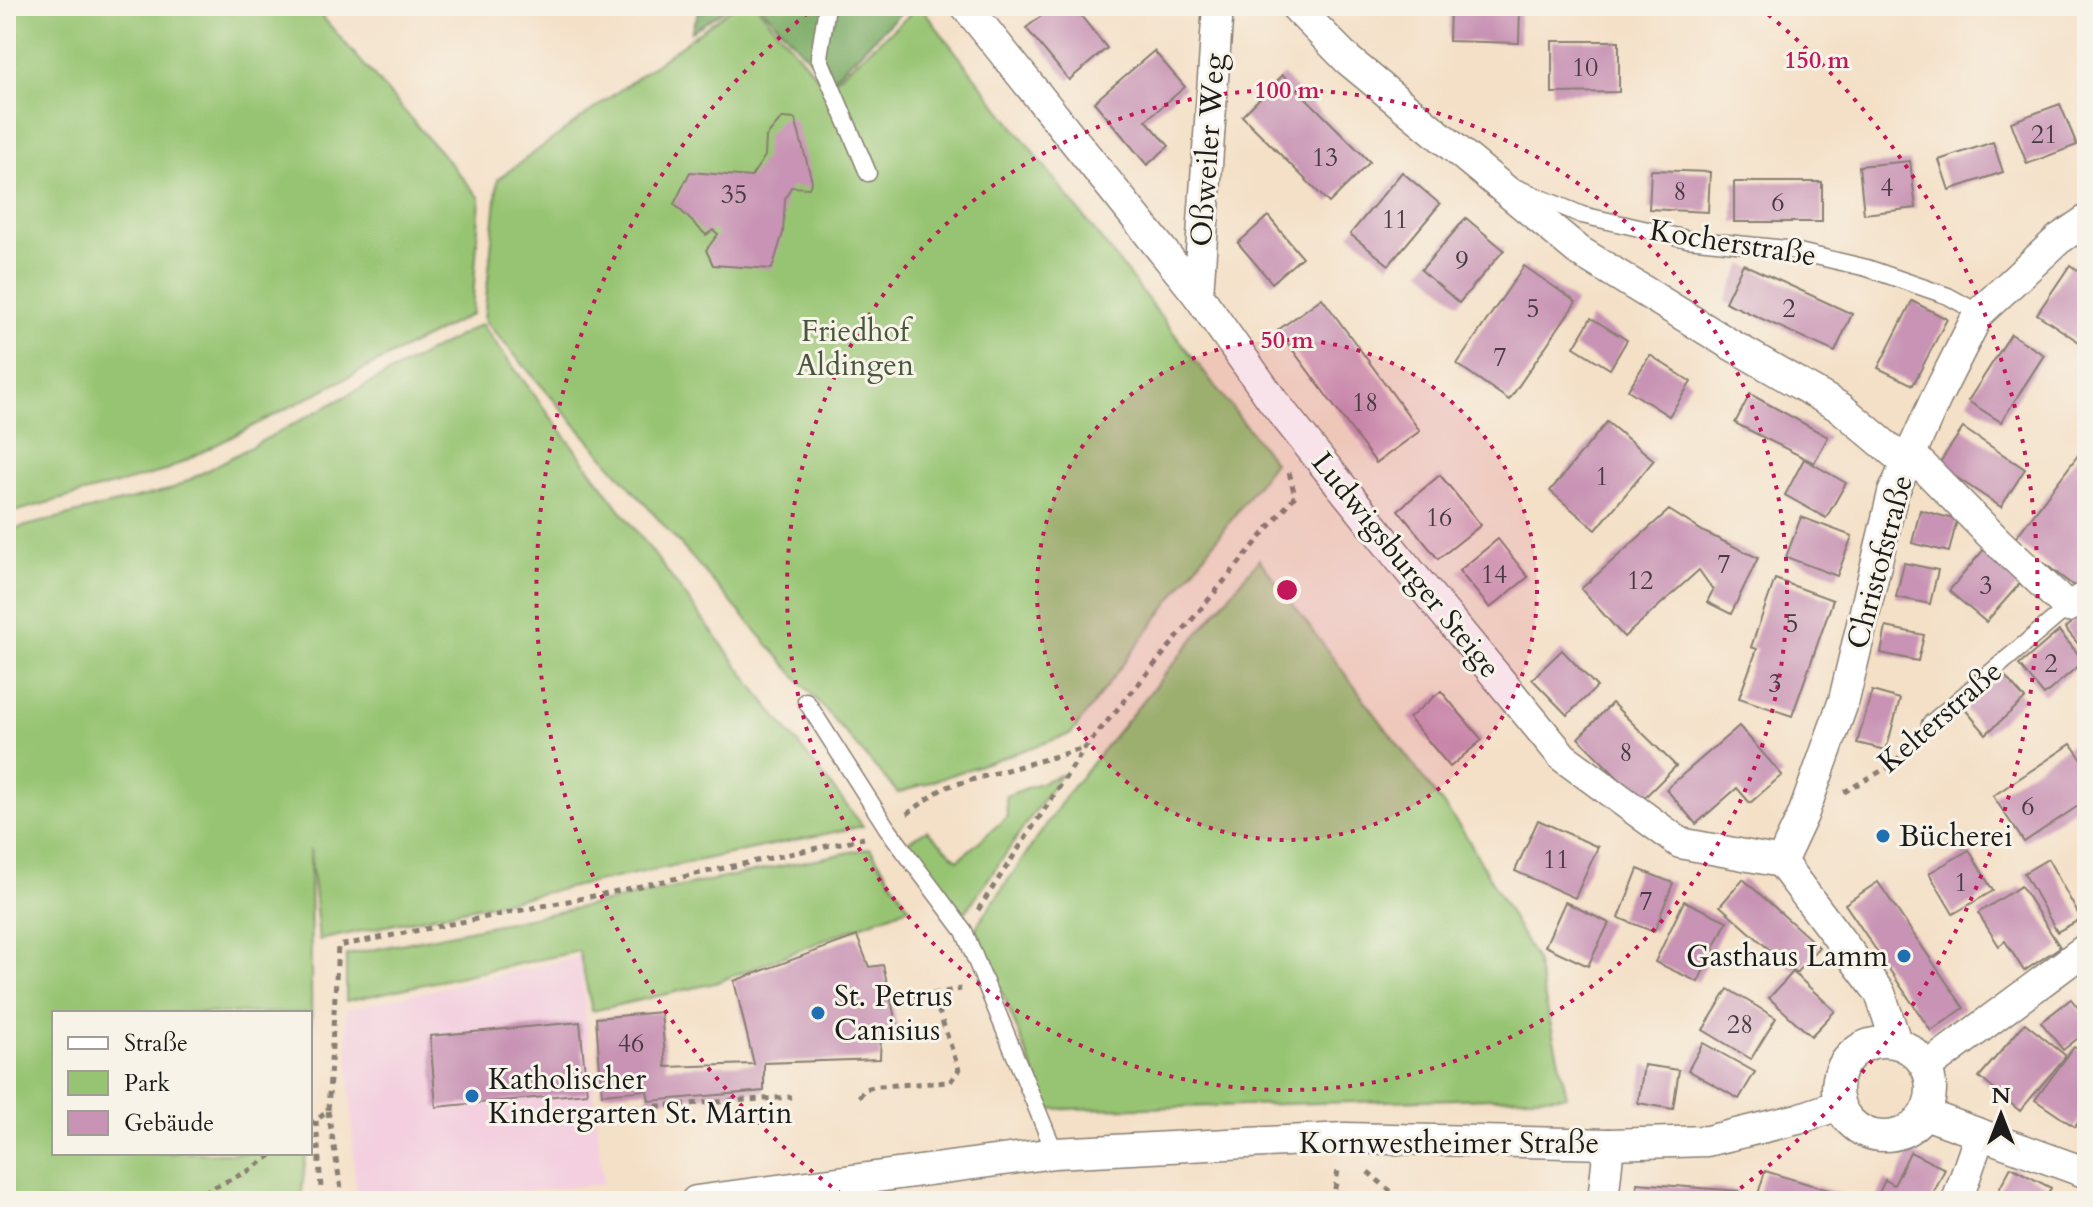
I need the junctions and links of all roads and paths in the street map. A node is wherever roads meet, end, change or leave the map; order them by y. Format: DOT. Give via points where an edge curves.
graph roads {
  1 [pos="827,6"];
  2 [pos="966,6"];
  3 [pos="1218,6"];
  4 [pos="1295,6"];
  5 [pos="868,173"];
  6 [pos="1486,175"];
  7 [pos="2087,220"];
  8 [pos="1198,295"];
  9 [pos="1979,313"];
  10 [pos="1909,459"];
  11 [pos="1288,469"];
  12 [pos="2078,602"];
  13 [pos="806,701"];
  14 [pos="1930,724"];
  15 [pos="1085,748"];
  16 [pos="1803,815"];
  17 [pos="887,828"];
  18 [pos="1781,862"];
  19 [pos="964,931"];
  20 [pos="2087,948"];
  21 [pos="891,998"];
  22 [pos="1896,1042"];
  23 [pos="1927,1067"];
  24 [pos="792,1097"];
  25 [pos="859,1097"];
  26 [pos="1839,1105"];
  27 [pos="596,1110"];
  28 [pos="328,1111"];
  29 [pos="1925,1114"];
  30 [pos="316,1120"];
  31 [pos="312,1123"];
  32 [pos="1980,1134"];
  33 [pos="1609,1144"];
  34 [pos="1055,1153"];
  35 [pos="272,1155"];
  36 [pos="1370,1172"];
  37 [pos="2087,1173"];
  38 [pos="169,1201"];
  39 [pos="322,1201"];
  40 [pos="343,1201"];
  41 [pos="696,1201"];
  42 [pos="1402,1201"];
  43 [pos="1603,1201"];
  44 [pos="1957,1201"];
  1 -- 5 [label="lane" via="819,57"];
  2 -- 8 [label="street, Ludwigsburger Steige"];
  3 -- 8 [label="street, Oßweiler Weg"];
  4 -- 6 [label="street, Kocherstraße" via="1348,60"];
  6 -- 9 [label="lane, Kocherstraße" via="1582,215 1687,239 1786,249 1854,265 1948,296"];
  6 -- 10 [label="street, Kocherstraße" via="1579,251 1841,408"];
  7 -- 9 [label="street, Christofstraße"];
  8 -- 18 [label="street, Ludwigsburger Steige" via="1273,401 1563,757 1680,843"];
  9 -- 10 [label="street, Christofstraße"];
  10 -- 12 [label="street, Kelterstraße" via="1999,543"];
  10 -- 16 [label="street, Christofstraße" via="1893,493 1844,700"];
  11 -- 15 [label="path" via="1295,496"];
  12 -- 14 [label="lane, Kelterstraße"];
  13 -- 17 [label="lane"];
  14 -- 16 [label="path, Kelterstraße" via="1892,765"];
  15 -- 17 [label="path" via="943,788"];
  15 -- 19 [label="path"];
  16 -- 18 [label="street, Christofstraße"];
  17 -- 19 [label="lane"];
  17 -- 28 [label="path" via="873,836 338,946"];
  18 -- 22 [label="street" via="1880,993"];
  19 -- 34 [label="lane"];
  20 -- 23 [label="street"];
  21 -- 25 [label="path" via="933,994 959,1070 950,1082 878,1086"];
  22 -- 23 [label="street" via="1914,1051"];
  22 -- 26 [label="street" via="1875,1041 1842,1065 1836,1085"];
  23 -- 29 [label="street" via="1932,1082"];
  24 -- 27 [label="path"];
  26 -- 29 [label="street" via="1850,1123 1869,1134 1890,1136 1910,1129"];
  26 -- 33 [label="street, Kornwestheimer Straße" via="1707,1141"];
  28 -- 30 [label="path"];
  28 -- 40 [label="path"];
  29 -- 32 [label="street"];
  30 -- 31 [label="path"];
  30 -- 39 [label="path"];
  32 -- 37 [label="street"];
  32 -- 44 [label="street"];
  33 -- 34 [label="street, Kornwestheimer Straße" via="1345,1138"];
  33 -- 43 [label="street"];
  34 -- 41 [label="street, Kornwestheimer Straße"];
  35 -- 38 [label="path" via="190,1199"];
  36 -- 42 [label="path"];
}
